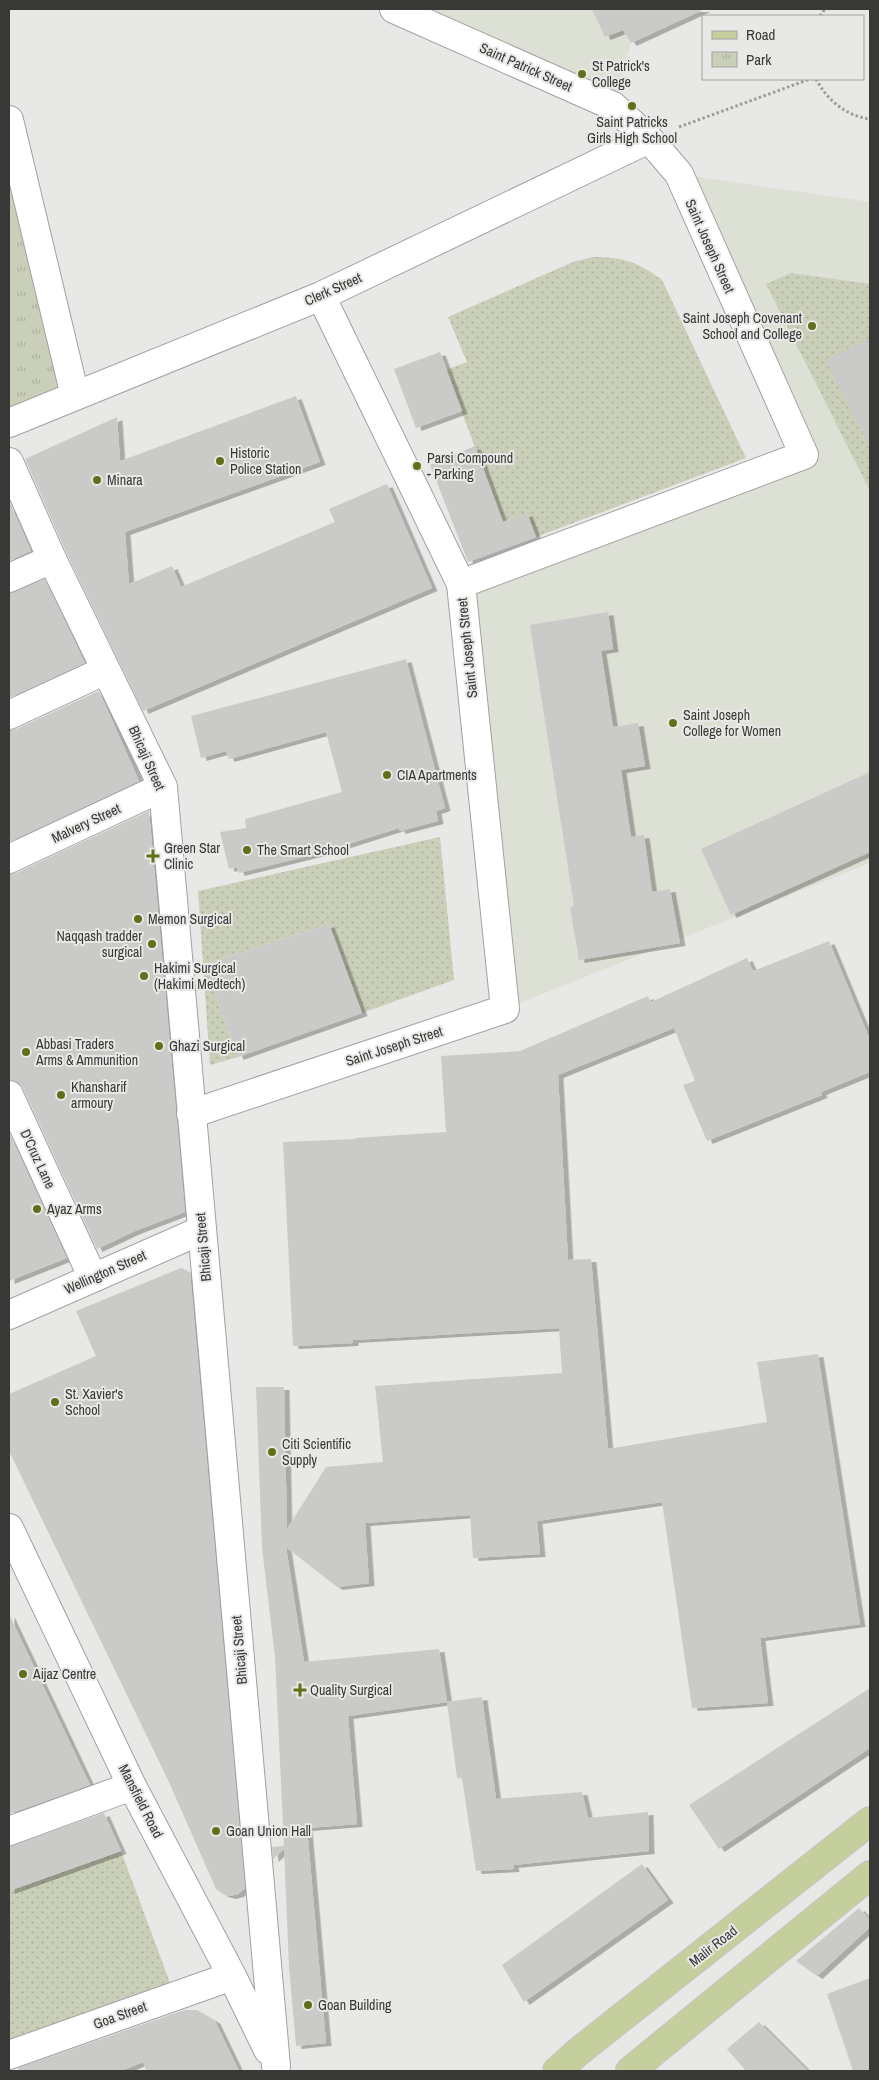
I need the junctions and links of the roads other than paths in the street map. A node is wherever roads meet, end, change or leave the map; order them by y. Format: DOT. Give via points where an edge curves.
graph roads {
  1 [pos="394,9"];
  2 [pos="10,130"];
  3 [pos="649,139"];
  4 [pos="321,296"];
  5 [pos="75,396"];
  6 [pos="9,423"];
  7 [pos="9,462"];
  8 [pos="52,558"];
  9 [pos="9,578"];
  10 [pos="461,584"];
  11 [pos="106,670"];
  12 [pos="9,715"];
  13 [pos="163,787"];
  14 [pos="9,859"];
  15 [pos="9,1095"];
  16 [pos="191,1114"];
  17 [pos="202,1230"];
  18 [pos="93,1278"];
  19 [pos="9,1315"];
  20 [pos="9,1528"];
  21 [pos="132,1786"];
  22 [pos="870,1821"];
  23 [pos="9,1831"];
  24 [pos="870,1874"];
  25 [pos="232,1976"];
  26 [pos="9,2055"];
  27 [pos="277,2068"];
  28 [pos="556,2071"];
  29 [pos="630,2071"];
  1 -- 3 [label="street, Saint Patrick Street" via="613,106"];
  2 -- 5 [label="street"];
  3 -- 4 [label="street, Clerk Street"];
  3 -- 10 [label="street, Saint Joseph Street" via="679,174 804,455"];
  4 -- 5 [label="street, Clerk Street"];
  4 -- 10 [label="street"];
  5 -- 6 [label="street, Clerk Street"];
  7 -- 8 [label="street, Bhicaji Street"];
  8 -- 9 [label="street"];
  8 -- 11 [label="street, Bhicaji Street"];
  10 -- 16 [label="street, Saint Joseph Street" via="505,1009"];
  11 -- 12 [label="street"];
  11 -- 13 [label="street, Bhicaji Street"];
  13 -- 14 [label="street, Malvery Street"];
  13 -- 16 [label="street, Bhicaji Street"];
  15 -- 18 [label="street, D'Cruz Lane"];
  16 -- 17 [label="street, Bhicaji Street"];
  17 -- 18 [label="street, Wellington Street"];
  17 -- 27 [label="street, Bhicaji Street"];
  18 -- 19 [label="street, Wellington Street"];
  20 -- 21 [label="street, Mansfield Road"];
  21 -- 23 [label="street"];
  21 -- 25 [label="street, Mansfield Road"];
  22 -- 28 [label="main road, Malir Road"];
  24 -- 29 [label="main road"];
  25 -- 26 [label="street, Goa Street"];
  25 -- 27 [label="street, Mansfield Road"];
}
